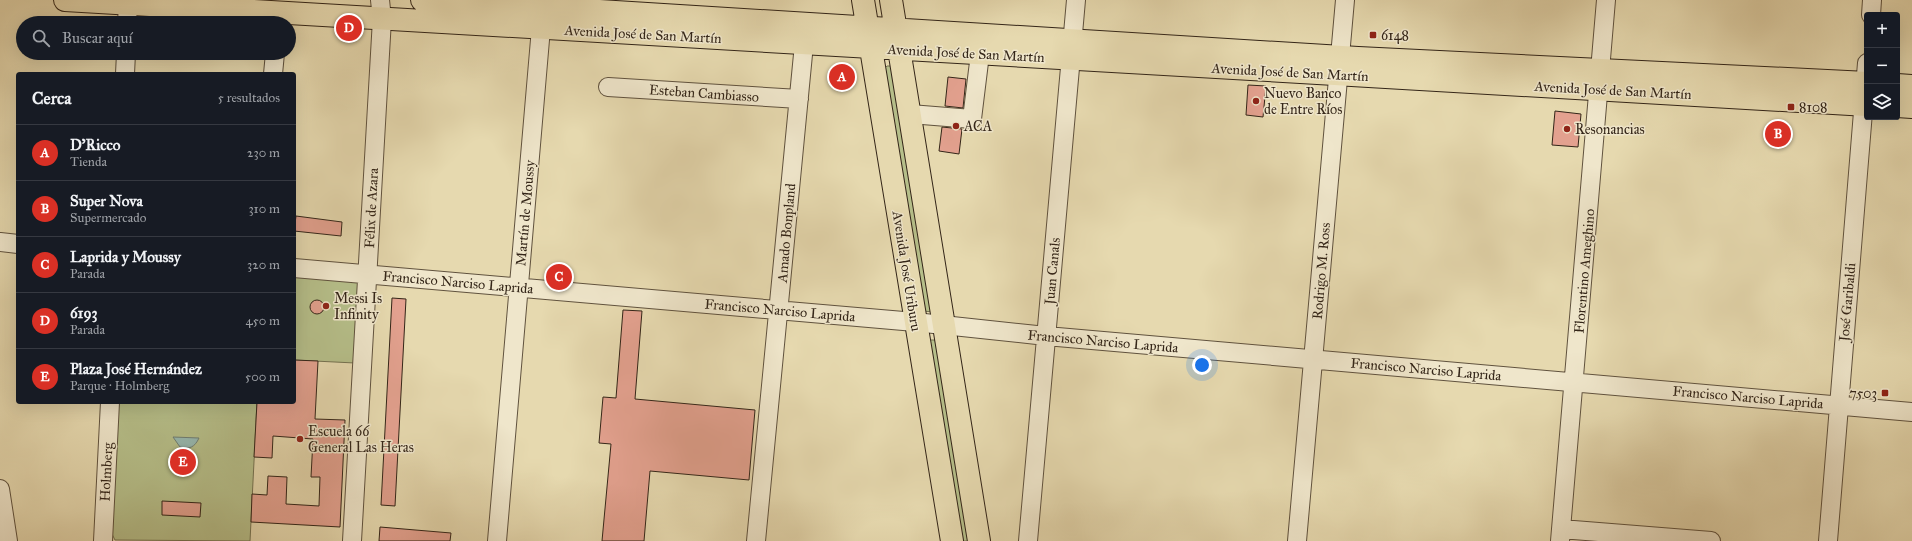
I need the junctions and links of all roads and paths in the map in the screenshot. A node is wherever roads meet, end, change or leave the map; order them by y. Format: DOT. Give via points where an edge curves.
graph roads {
  1 [pos="66,0"];
  2 [pos="422,0"];
  3 [pos="863,0"];
  4 [pos="891,0"];
  5 [pos="1076,0"];
  6 [pos="1345,0"];
  7 [pos="1606,0"];
  8 [pos="1872,0"];
  9 [pos="249,6"];
  10 [pos="619,6"];
  11 [pos="381,10"];
  12 [pos="1871,12"];
  13 [pos="128,14"];
  14 [pos="272,16"];
  15 [pos="296,17"];
  16 [pos="541,28"];
  17 [pos="623,33"];
  18 [pos="869,37"];
  19 [pos="898,39"];
  20 [pos="804,44"];
  21 [pos="1071,49"];
  22 [pos="980,54"];
  23 [pos="126,60"];
  24 [pos="274,60"];
  25 [pos="1339,66"];
  26 [pos="125,72"];
  27 [pos="273,72"];
  28 [pos="1600,80"];
  29 [pos="1900,85"];
  30 [pos="1912,86"];
  31 [pos="608,87"];
  32 [pos="1864,88"];
  33 [pos="799,99"];
  34 [pos="1900,106"];
  35 [pos="1912,107"];
  36 [pos="1864,111"];
  37 [pos="910,114"];
  38 [pos="0,242"];
  39 [pos="16,244"];
  40 [pos="296,268"];
  41 [pos="367,275"];
  42 [pos="519,288"];
  43 [pos="778,310"];
  44 [pos="915,322"];
  45 [pos="944,325"];
  46 [pos="1046,336"];
  47 [pos="1313,359"];
  48 [pos="1574,382"];
  49 [pos="110,404"];
  50 [pos="1838,405"];
  51 [pos="1912,412"];
  52 [pos="0,489"];
  53 [pos="1560,535"];
  54 [pos="0,540"];
  55 [pos="8,541"];
  56 [pos="13,541"];
  57 [pos="103,541"];
  58 [pos="352,541"];
  59 [pos="497,541"];
  60 [pos="756,541"];
  61 [pos="952,541"];
  62 [pos="979,541"];
  63 [pos="1028,541"];
  64 [pos="1297,541"];
  65 [pos="1711,541"];
  66 [pos="1828,541"];
  1 -- 13 [label="main road, Avenida José de San Martín"];
  2 -- 10 [label="main road, Avenida José de San Martín"];
  3 -- 18 [label="main road, Avenida José Uriburu"];
  4 -- 19 [label="main road, Avenida José Uriburu"];
  5 -- 21 [label="street, Juan Canals"];
  6 -- 25 [label="street, Rodrigo M. Ross"];
  7 -- 28 [label="street, Florentino Ameghino"];
  8 -- 12 [label="street"];
  9 -- 13 [label="main road, Avenida José de San Martín"];
  9 -- 14 [label="main road, Avenida José de San Martín"];
  10 -- 17 [label="street"];
  10 -- 18 [label="main road, Avenida José de San Martín"];
  11 -- 15 [label="main road, Avenida José de San Martín"];
  11 -- 16 [label="main road, Avenida José de San Martín"];
  11 -- 41 [label="street, Félix de Azara"];
  16 -- 17 [label="main road, Avenida José de San Martín"];
  16 -- 42 [label="street, Martín de Moussy"];
  17 -- 20 [label="main road, Avenida José de San Martín"];
  18 -- 19 [label="main road, Avenida José de San Martín"];
  18 -- 20 [label="main road, Avenida José de San Martín"];
  18 -- 44 [label="main road, Avenida José Uriburu"];
  19 -- 21 [label="main road, Avenida José de San Martín"];
  19 -- 22 [label="main road, Avenida José de San Martín"];
  19 -- 37 [label="main road, Avenida José Uriburu"];
  20 -- 33 [label="street, Amado Bonpland"];
  21 -- 22 [label="main road, Avenida José de San Martín"];
  21 -- 25 [label="main road, Avenida José de San Martín"];
  21 -- 46 [label="street, Juan Canals"];
  22 -- 37 [label="street" via="972,119"];
  23 -- 26 [label="street"];
  24 -- 27 [label="street"];
  25 -- 28 [label="main road, Avenida José de San Martín"];
  25 -- 47 [label="street, Rodrigo M. Ross"];
  28 -- 32 [label="main road, Avenida José de San Martín"];
  28 -- 48 [label="street, Florentino Ameghino"];
  29 -- 30 [label="main road"];
  31 -- 33 [label="street, Esteban Cambiasso"];
  33 -- 43 [label="street, Amado Bonpland"];
  34 -- 35 [label="main road"];
  36 -- 50 [label="street, José Garibaldi"];
  37 -- 45 [label="main road, Avenida José Uriburu"];
  38 -- 39 [label="street"];
  40 -- 41 [label="street, Francisco Narciso Laprida"];
  41 -- 42 [label="street, Francisco Narciso Laprida"];
  41 -- 58 [label="street, Félix de Azara"];
  42 -- 43 [label="street, Francisco Narciso Laprida"];
  42 -- 59 [label="street, Martín de Moussy"];
  43 -- 44 [label="street, Francisco Narciso Laprida"];
  43 -- 60 [label="street, Amado Bonpland"];
  44 -- 45 [label="street, Francisco Narciso Laprida"];
  44 -- 61 [label="main road, Avenida José Uriburu"];
  45 -- 46 [label="street, Francisco Narciso Laprida"];
  45 -- 62 [label="main road, Avenida José Uriburu"];
  46 -- 47 [label="street, Francisco Narciso Laprida"];
  46 -- 63 [label="street, Juan Canals"];
  47 -- 48 [label="street, Francisco Narciso Laprida"];
  47 -- 64 [label="street, Rodrigo M. Ross"];
  48 -- 50 [label="street, Francisco Narciso Laprida"];
  48 -- 53 [label="street, Florentino Ameghino"];
  49 -- 57 [label="street, Holmberg"];
  50 -- 51 [label="street, Francisco Narciso Laprida"];
  50 -- 66 [label="street, José Garibaldi"];
  52 -- 55 [label="street"];
  53 -- 65 [label="street"];
  54 -- 55 [label="street"];
  55 -- 56 [label="street"];
}
